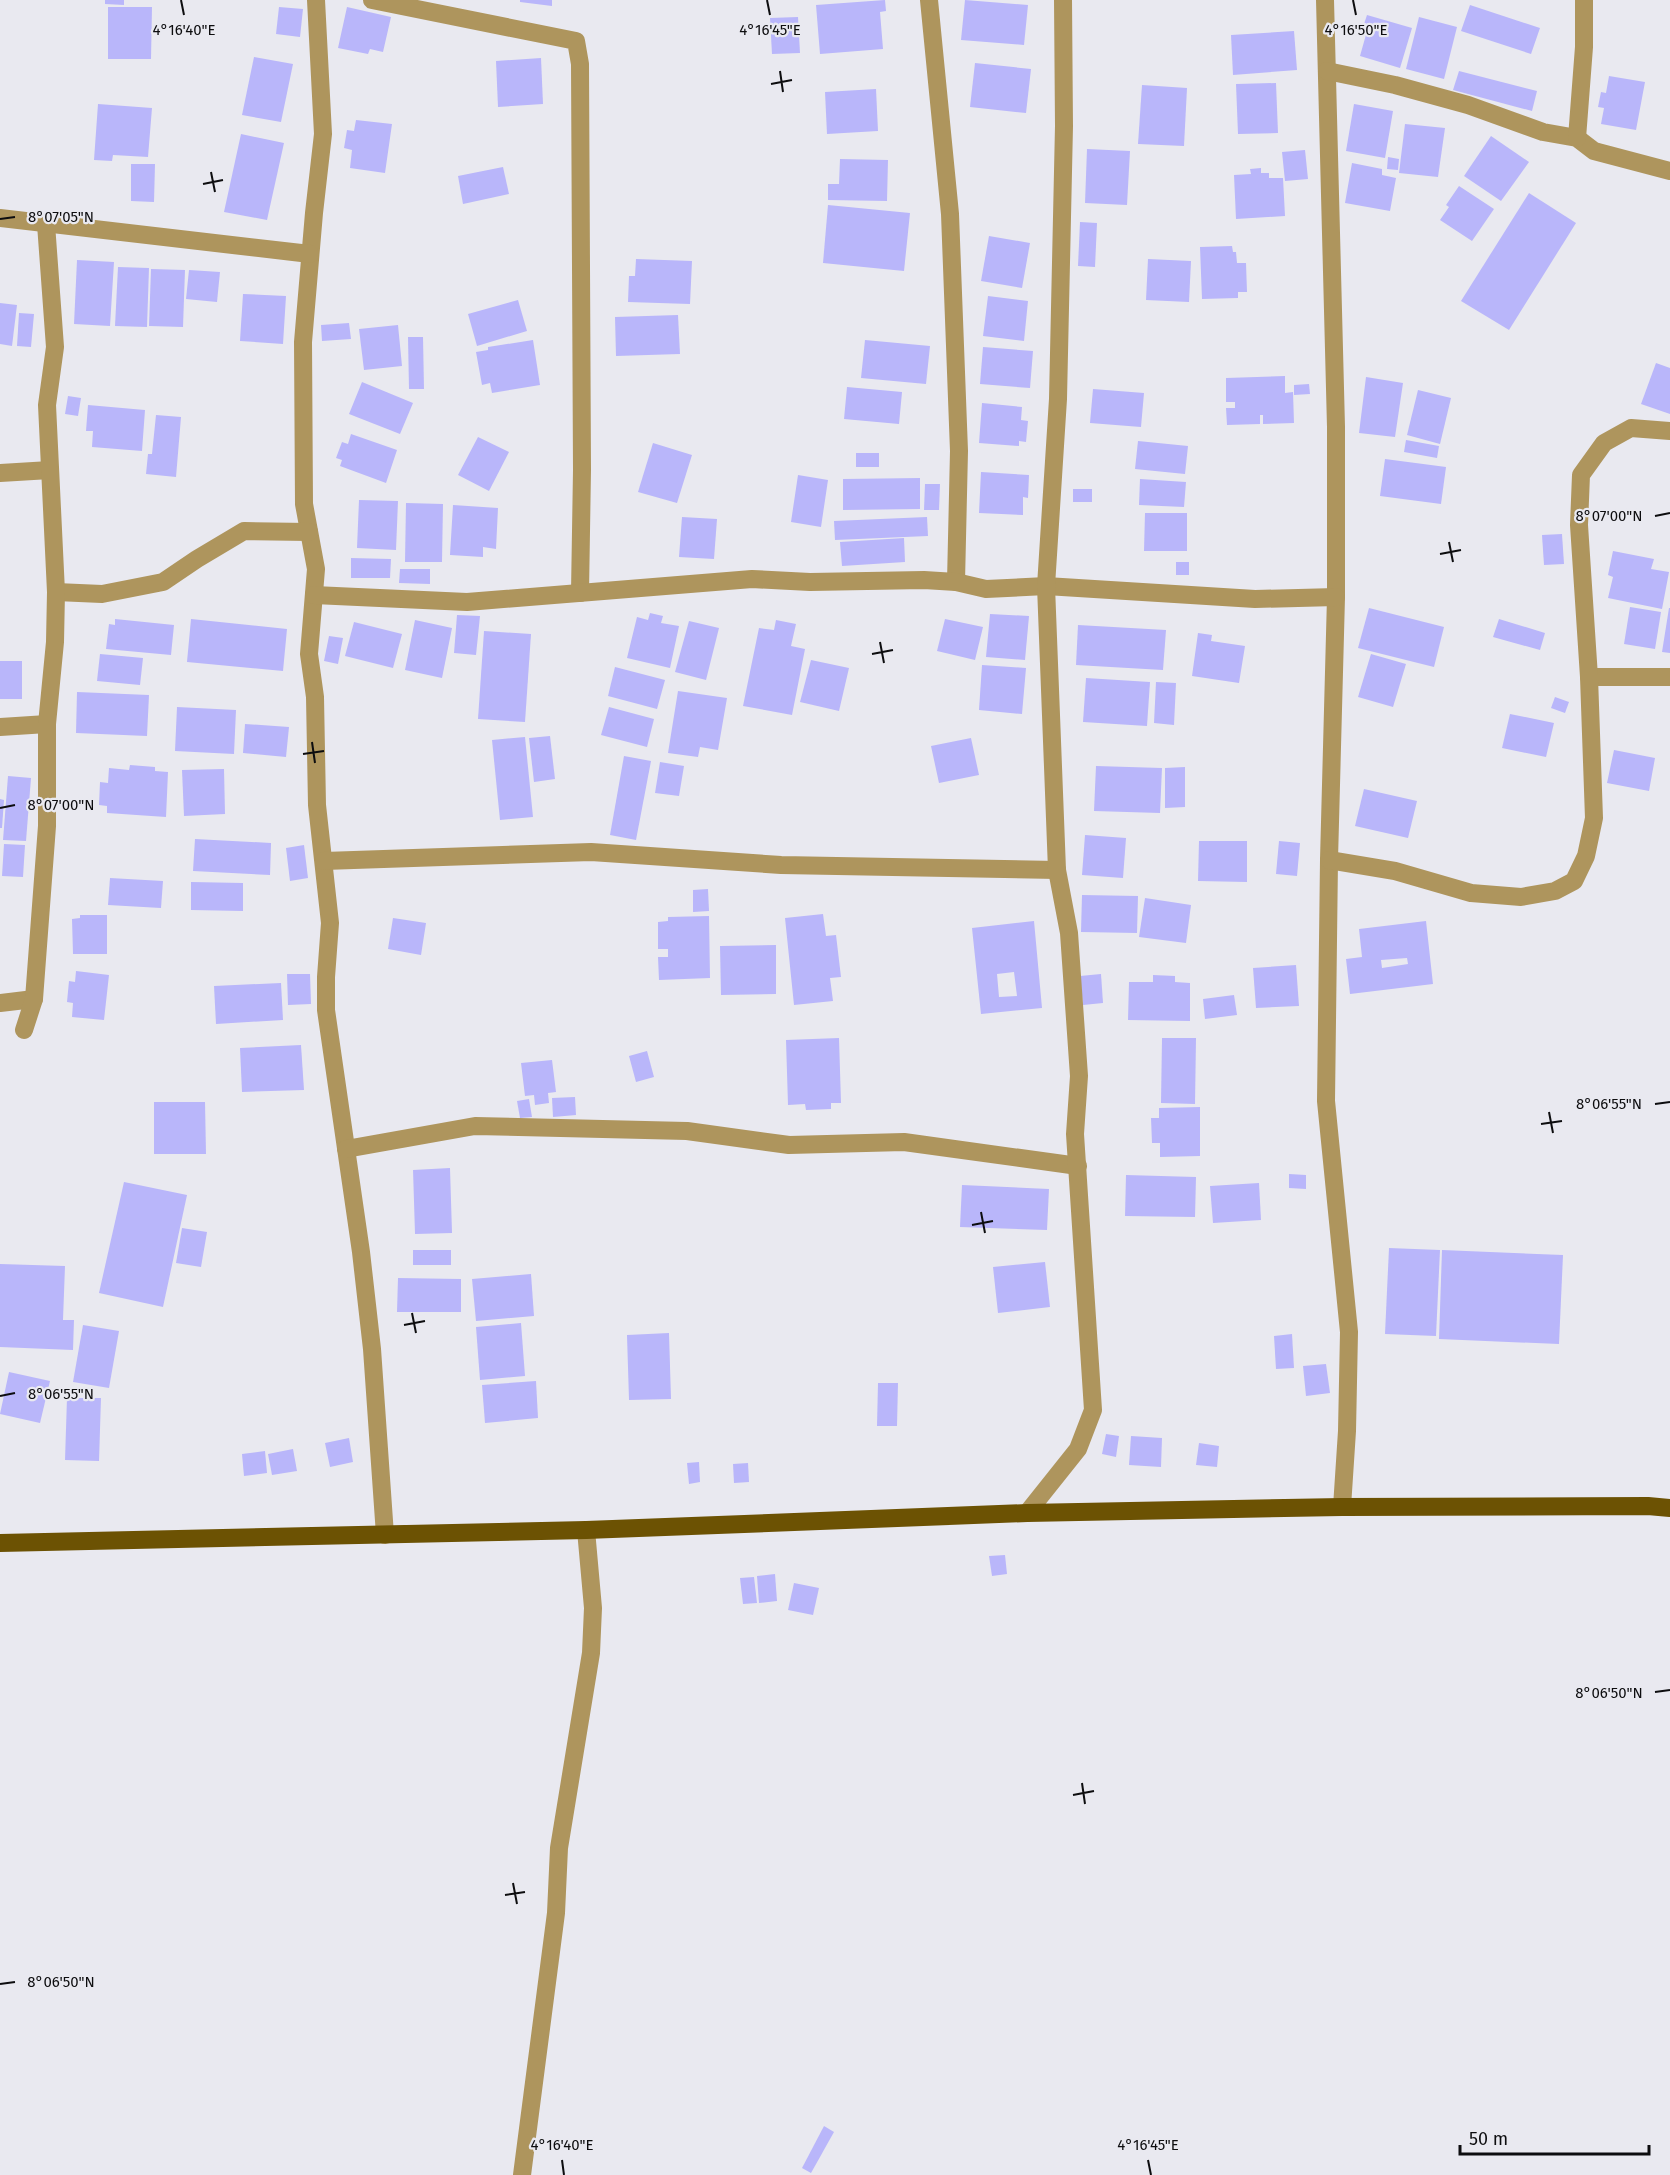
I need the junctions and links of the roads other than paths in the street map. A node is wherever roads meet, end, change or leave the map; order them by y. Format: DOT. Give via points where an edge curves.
graph roads {
  1 [pos="316,0"];
  2 [pos="372,0"];
  3 [pos="929,0"];
  4 [pos="1063,0"];
  5 [pos="1325,0"];
  6 [pos="1584,0"];
  7 [pos="1327,71"];
  8 [pos="1577,138"];
  9 [pos="1670,171"];
  10 [pos="0,218"];
  11 [pos="46,224"];
  12 [pos="310,254"];
  13 [pos="1670,431"];
  14 [pos="50,470"];
  15 [pos="0,473"];
  16 [pos="309,532"];
  17 [pos="956,582"];
  18 [pos="1046,586"];
  19 [pos="56,592"];
  20 [pos="580,593"];
  21 [pos="314,595"];
  22 [pos="1336,597"];
  23 [pos="1589,677"];
  24 [pos="1670,677"];
  25 [pos="47,724"];
  26 [pos="0,727"];
  27 [pos="1329,860"];
  28 [pos="324,861"];
  29 [pos="1057,870"];
  30 [pos="34,999"];
  31 [pos="0,1003"];
  32 [pos="24,1030"];
  33 [pos="346,1149"];
  34 [pos="1078,1166"];
  35 [pos="1341,1507"];
  36 [pos="1670,1508"];
  37 [pos="1027,1512"];
  38 [pos="586,1530"];
  39 [pos="385,1535"];
  40 [pos="0,1543"];
  41 [pos="522,2175"];
  1 -- 12 [label="street" via="323,134"];
  2 -- 20 [label="street" via="576,41 580,64"];
  3 -- 17 [label="street" via="950,214 959,451"];
  4 -- 18 [label="street" via="1058,399"];
  5 -- 7 [label="street"];
  6 -- 8 [label="street"];
  7 -- 8 [label="street" via="1395,85 1468,105 1543,132"];
  7 -- 22 [label="street"];
  8 -- 9 [label="street" via="1594,151"];
  10 -- 11 [label="street"];
  11 -- 12 [label="street"];
  11 -- 14 [label="street" via="55,347 47,405"];
  12 -- 16 [label="street" via="303,342 304,504"];
  13 -- 23 [label="street" via="1631,428 1604,443 1581,475 1579,525"];
  14 -- 15 [label="street"];
  14 -- 19 [label="street"];
  16 -- 19 [label="street" via="244,531 164,582 102,594"];
  16 -- 21 [label="street" via="316,569"];
  17 -- 18 [label="street" via="986,589"];
  17 -- 20 [label="street" via="752,579"];
  18 -- 22 [label="street" via="1255,599"];
  18 -- 29 [label="street"];
  19 -- 25 [label="street"];
  20 -- 21 [label="street" via="467,602"];
  21 -- 28 [label="street" via="309,654"];
  22 -- 27 [label="street"];
  23 -- 24 [label="street"];
  23 -- 27 [label="street" via="1594,818 1586,856 1574,881 1556,891 1521,897 1481,894 1395,871"];
  25 -- 26 [label="street"];
  25 -- 30 [label="street" via="47,826"];
  27 -- 35 [label="street" via="1326,1101 1349,1332"];
  28 -- 29 [label="street" via="591,852 781,865"];
  28 -- 33 [label="street" via="330,923 326,1010"];
  29 -- 34 [label="street" via="1069,933 1079,1076 1075,1134"];
  30 -- 31 [label="street"];
  30 -- 32 [label="street"];
  33 -- 34 [label="street" via="475,1126 687,1131 789,1144 904,1142"];
  33 -- 39 [label="street" via="372,1348"];
  34 -- 37 [label="street" via="1093,1410 1078,1449"];
  35 -- 36 [label="main road"];
  35 -- 37 [label="main road"];
  37 -- 38 [label="main road"];
  38 -- 39 [label="main road"];
  38 -- 41 [label="street" via="593,1608 591,1653 559,1848 556,1913"];
  39 -- 40 [label="main road"];
}
